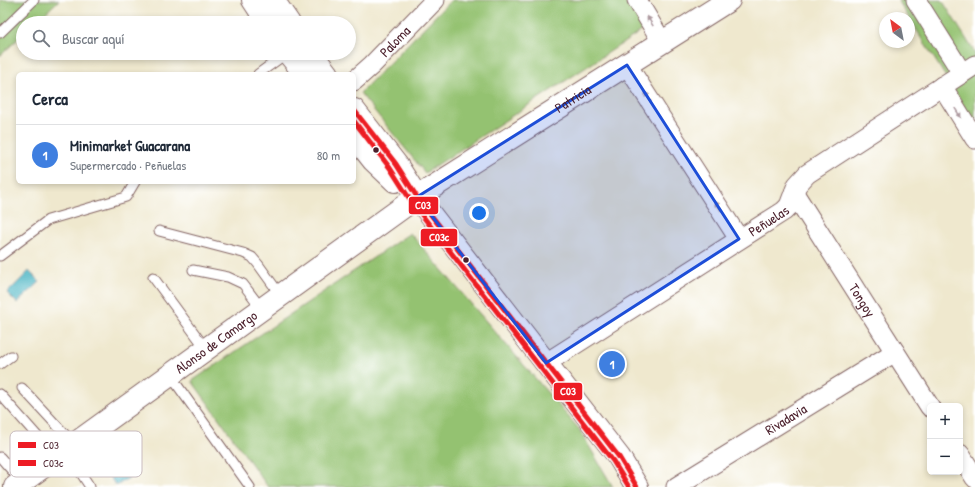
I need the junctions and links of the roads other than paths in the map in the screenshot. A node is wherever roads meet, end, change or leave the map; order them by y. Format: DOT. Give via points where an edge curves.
graph roads {
  1 [pos="34,0"];
  2 [pos="253,0"];
  3 [pos="273,0"];
  4 [pos="435,0"];
  5 [pos="637,0"];
  6 [pos="729,0"];
  7 [pos="916,0"];
  8 [pos="17,16"];
  9 [pos="263,16"];
  10 [pos="284,16"];
  11 [pos="16,17"];
  12 [pos="0,32"];
  13 [pos="662,42"];
  14 [pos="278,60"];
  15 [pos="294,60"];
  16 [pos="316,60"];
  17 [pos="627,64"];
  18 [pos="969,69"];
  19 [pos="261,72"];
  20 [pos="303,72"];
  21 [pos="325,72"];
  22 [pos="356,79"];
  23 [pos="942,86"];
  24 [pos="356,113"];
  25 [pos="356,138"];
  26 [pos="975,139"];
  27 [pos="134,184"];
  28 [pos="794,194"];
  29 [pos="417,197"];
  30 [pos="159,231"];
  31 [pos="739,239"];
  32 [pos="0,256"];
  33 [pos="193,270"];
  34 [pos="153,278"];
  35 [pos="281,296"];
  36 [pos="262,309"];
  37 [pos="206,349"];
  38 [pos="895,352"];
  39 [pos="11,356"];
  40 [pos="546,363"];
  41 [pos="0,364"];
  42 [pos="170,375"];
  43 [pos="22,388"];
  44 [pos="0,394"];
  45 [pos="927,403"];
  46 [pos="43,431"];
  47 [pos="52,431"];
  48 [pos="92,431"];
  49 [pos="0,457"];
  50 [pos="963,459"];
  51 [pos="10,472"];
  52 [pos="28,477"];
  53 [pos="83,477"];
  54 [pos="975,478"];
  55 [pos="18,484"];
  56 [pos="90,487"];
  57 [pos="250,487"];
  58 [pos="637,487"];
  59 [pos="676,487"];
  1 -- 8 [label="lane"];
  2 -- 9 [label="street"];
  3 -- 10 [label="street"];
  4 -- 22 [label="street, Paloma"];
  13 -- 5 [label="street, one-way"];
  6 -- 13 [label="street, Patricia"];
  7 -- 18 [label="street"];
  11 -- 12 [label="lane"];
  13 -- 17 [label="street, Patricia"];
  14 -- 19 [label="lane"];
  15 -- 20 [label="street"];
  16 -- 21 [label="street"];
  17 -- 29 [label="street, Patricia"];
  31 -- 17 [label="street, one-way"];
  18 -- 23 [label="street, Peñuelas"];
  23 -- 26 [label="street, one-way"];
  23 -- 28 [label="street, Peñuelas" via="812,170 802,178"];
  24 -- 29 [label="street" via="396,164"];
  25 -- 29 [label="street" via="382,169"];
  27 -- 32 [label="lane" via="126,198 48,220"];
  28 -- 31 [label="street, Peñuelas" via="784,211"];
  28 -- 38 [label="street, Tongoy"];
  29 -- 35 [label="street, Alonso de Camargo"];
  29 -- 40 [label="street"];
  30 -- 35 [label="lane" via="252,257"];
  31 -- 40 [label="street, Peñuelas"];
  33 -- 36 [label="lane" via="228,277 243,284"];
  34 -- 37 [label="lane"];
  35 -- 36 [label="street, Alonso de Camargo"];
  36 -- 37 [label="street, Alonso de Camargo"];
  37 -- 42 [label="street, Alonso de Camargo"];
  38 -- 45 [label="street, Tongoy"];
  38 -- 59 [label="street, Rivadavia"];
  39 -- 41 [label="lane"];
  40 -- 58 [label="street" via="619,457"];
  42 -- 48 [label="street, Alonso de Camargo"];
  42 -- 57 [label="lane"];
  43 -- 47 [label="lane"];
  44 -- 46 [label="lane"];
  49 -- 51 [label="lane"];
  50 -- 54 [label="street"];
  52 -- 55 [label="street, Alonso de Camargo"];
  53 -- 56 [label="lane"];
}
